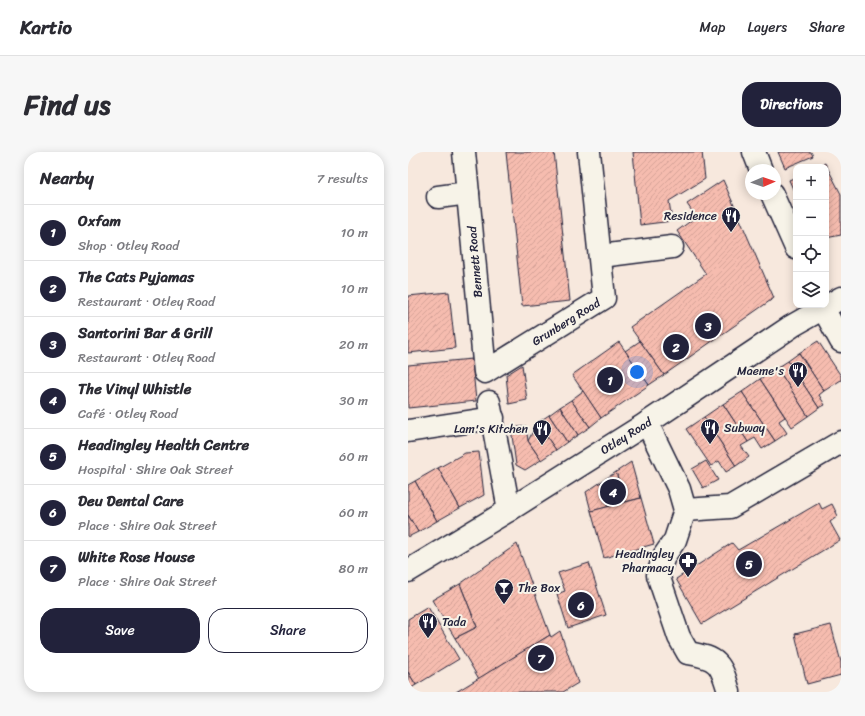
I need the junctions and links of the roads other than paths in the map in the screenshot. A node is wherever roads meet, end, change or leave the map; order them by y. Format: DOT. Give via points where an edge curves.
graph roads {
  1 [pos="464,152"];
  2 [pos="589,152"];
  3 [pos="754,152"];
  4 [pos="759,164"];
  5 [pos="468,193"];
  6 [pos="438,197"];
  7 [pos="775,200"];
  8 [pos="793,241"];
  9 [pos="672,247"];
  10 [pos="601,256"];
  11 [pos="829,304"];
  12 [pos="823,308"];
  13 [pos="841,341"];
  14 [pos="485,372"];
  15 [pos="648,423"];
  16 [pos="408,431"];
  17 [pos="841,442"];
  18 [pos="509,510"];
  19 [pos="685,510"];
  20 [pos="408,571"];
  21 [pos="729,692"];
  1 -- 5 [label="main road, Bennett Road"];
  2 -- 10 [label="main road, Grunberg Road"];
  3 -- 4 [label="main road"];
  5 -- 6 [label="main road"];
  5 -- 14 [label="main road, Bennett Road"];
  7 -- 8 [label="main road"];
  9 -- 10 [label="main road"];
  10 -- 14 [label="main road, Grunberg Road" via="604,298"];
  11 -- 13 [label="main road"];
  12 -- 15 [label="main road, Otley Road"];
  15 -- 18 [label="main road, Otley Road"];
  15 -- 19 [label="main road" via="679,489"];
  16 -- 18 [label="main road" via="491,410"];
  17 -- 19 [label="main road" via="730,507"];
  18 -- 20 [label="main road, Otley Road"];
  19 -- 21 [label="main road" via="675,540 664,556 658,574 679,637 688,653 716,661 725,677"];
}
